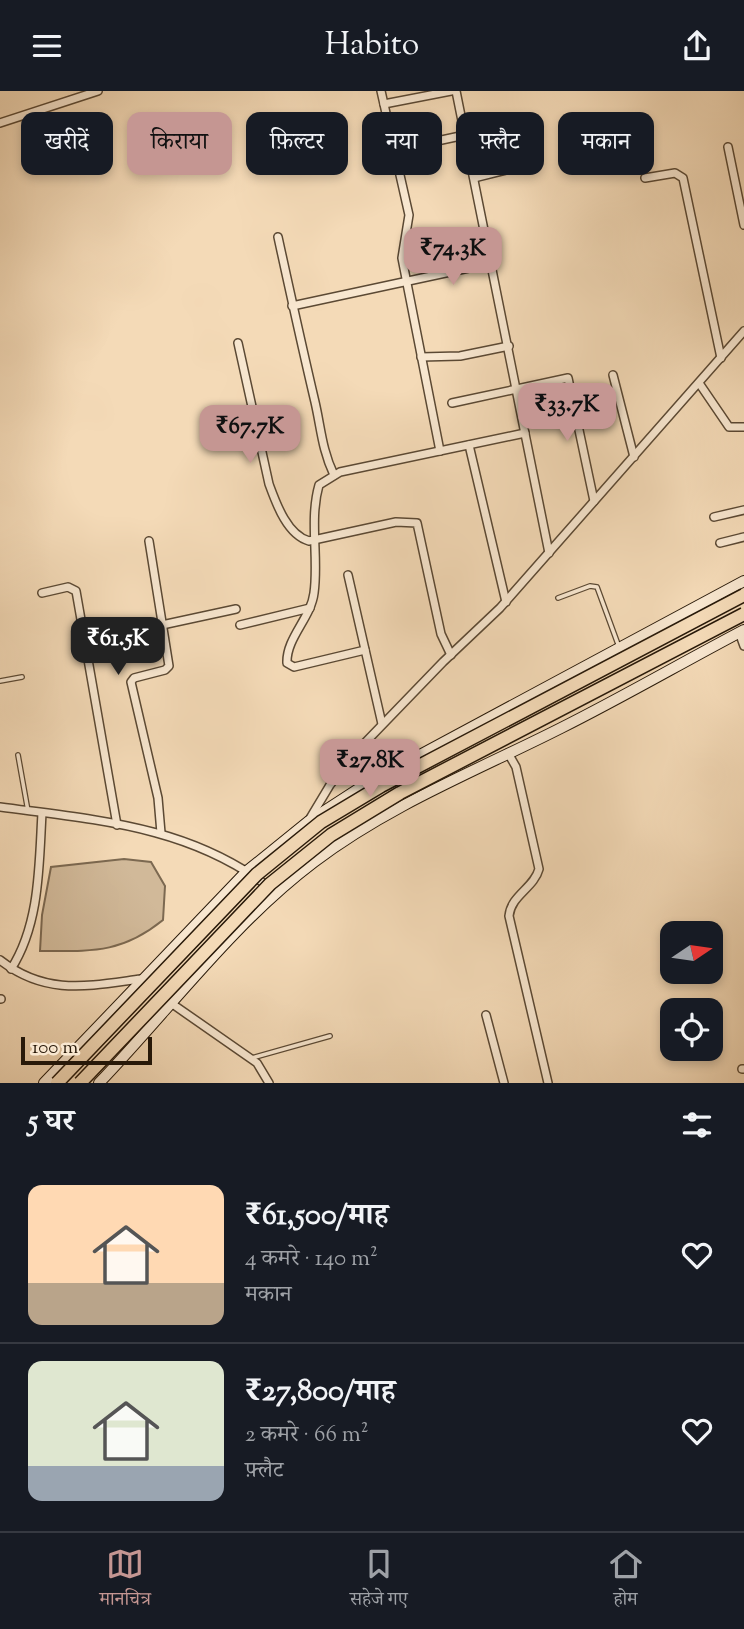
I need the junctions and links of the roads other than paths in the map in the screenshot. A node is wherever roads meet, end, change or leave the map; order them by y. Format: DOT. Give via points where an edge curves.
graph roads {
  1 [pos="98,91"];
  2 [pos="381,91"];
  3 [pos="453,91"];
  4 [pos="384,104"];
  5 [pos="386,112"];
  6 [pos="459,112"];
  7 [pos="0,123"];
  8 [pos="728,147"];
  9 [pos="401,175"];
  10 [pos="473,175"];
  11 [pos="487,175"];
  12 [pos="474,178"];
  13 [pos="645,179"];
  14 [pos="744,225"];
  15 [pos="278,237"];
  16 [pos="492,263"];
  17 [pos="407,283"];
  18 [pos="292,306"];
  19 [pos="744,331"];
  20 [pos="238,342"];
  21 [pos="509,346"];
  22 [pos="421,357"];
  23 [pos="721,358"];
  24 [pos="613,375"];
  25 [pos="699,383"];
  26 [pos="517,390"];
  27 [pos="452,403"];
  28 [pos="744,427"];
  29 [pos="525,433"];
  30 [pos="469,445"];
  31 [pos="440,451"];
  32 [pos="634,457"];
  33 [pos="334,475"];
  34 [pos="594,501"];
  35 [pos="744,510"];
  36 [pos="714,517"];
  37 [pos="744,537"];
  38 [pos="314,540"];
  39 [pos="149,541"];
  40 [pos="720,543"];
  41 [pos="549,553"];
  42 [pos="348,575"];
  43 [pos="744,581"];
  44 [pos="43,593"];
  45 [pos="744,595"];
  46 [pos="558,599"];
  47 [pos="506,602"];
  48 [pos="310,608"];
  49 [pos="236,609"];
  50 [pos="744,614"];
  51 [pos="162,625"];
  52 [pos="240,625"];
  53 [pos="742,631"];
  54 [pos="744,646"];
  55 [pos="619,648"];
  56 [pos="365,650"];
  57 [pos="451,655"];
  58 [pos="22,677"];
  59 [pos="0,681"];
  60 [pos="382,724"];
  61 [pos="508,753"];
  62 [pos="18,755"];
  63 [pos="0,807"];
  64 [pos="28,811"];
  65 [pos="41,813"];
  66 [pos="309,821"];
  67 [pos="117,825"];
  68 [pos="161,834"];
  69 [pos="247,871"];
  70 [pos="278,894"];
  71 [pos="0,960"];
  72 [pos="11,969"];
  73 [pos="141,979"];
  74 [pos="172,1003"];
  75 [pos="486,1015"];
  76 [pos="330,1035"];
  77 [pos="250,1058"];
  78 [pos="44,1083"];
  79 [pos="57,1083"];
  80 [pos="80,1083"];
  81 [pos="99,1083"];
  82 [pos="269,1083"];
  83 [pos="504,1083"];
  84 [pos="548,1083"];
  1 -- 7 [label="street"];
  2 -- 4 [label="street"];
  3 -- 4 [label="street"];
  3 -- 6 [label="street"];
  4 -- 5 [label="street"];
  8 -- 14 [label="street"];
  9 -- 17 [label="street" via="410,215 402,258"];
  10 -- 12 [label="street"];
  11 -- 12 [label="street"];
  12 -- 16 [label="street"];
  13 -- 23 [label="street" via="675,173 683,178"];
  15 -- 18 [label="street"];
  16 -- 17 [label="street"];
  16 -- 21 [label="street"];
  17 -- 18 [label="street"];
  17 -- 22 [label="street"];
  18 -- 33 [label="street" via="321,445"];
  19 -- 23 [label="street"];
  20 -- 38 [label="street" via="276,503 299,537"];
  21 -- 22 [label="street" via="460,356"];
  21 -- 26 [label="street"];
  22 -- 31 [label="street"];
  23 -- 25 [label="street"];
  24 -- 32 [label="street"];
  25 -- 28 [label="street" via="729,427"];
  25 -- 32 [label="street"];
  26 -- 27 [label="street"];
  26 -- 29 [label="street"];
  26 -- 34 [label="street" via="568,378"];
  29 -- 30 [label="street"];
  29 -- 41 [label="street"];
  30 -- 31 [label="street"];
  30 -- 47 [label="street"];
  31 -- 33 [label="street"];
  32 -- 34 [label="street"];
  33 -- 38 [label="street" via="319,485"];
  34 -- 41 [label="street"];
  35 -- 36 [label="street"];
  37 -- 40 [label="street"];
  38 -- 48 [label="street"];
  38 -- 57 [label="street" via="396,522 418,523 441,634"];
  39 -- 51 [label="street"];
  41 -- 47 [label="street"];
  42 -- 56 [label="street"];
  43 -- 55 [label="main road"];
  44 -- 67 [label="street" via="71,587 76,591"];
  45 -- 79 [label="highway, bridge" via="380,786 321,822 257,874"];
  46 -- 55 [label="lane" via="597,587"];
  47 -- 57 [label="street"];
  48 -- 52 [label="street"];
  48 -- 56 [label="street" via="286,657 290,667"];
  49 -- 51 [label="street"];
  50 -- 80 [label="highway, bridge" via="400,793 331,835 270,884"];
  51 -- 68 [label="street" via="167,668 131,682 158,798"];
  53 -- 54 [label="street"];
  53 -- 61 [label="main road"];
  55 -- 66 [label="main road" via="366,784"];
  56 -- 60 [label="street"];
  57 -- 60 [label="street"];
  58 -- 59 [label="lane"];
  60 -- 66 [label="street" via="341,769"];
  61 -- 70 [label="main road" via="359,831"];
  61 -- 84 [label="street" via="516,767 538,869 509,916"];
  62 -- 64 [label="lane"];
  63 -- 64 [label="street"];
  64 -- 65 [label="street"];
  65 -- 67 [label="street"];
  65 -- 72 [label="street" via="31,922"];
  66 -- 69 [label="main road"];
  67 -- 68 [label="street"];
  68 -- 69 [label="street" via="195,844"];
  69 -- 70 [label="street"];
  69 -- 73 [label="main road"];
  70 -- 74 [label="main road"];
  71 -- 72 [label="street"];
  72 -- 73 [label="street" via="30,980 64,986"];
  73 -- 78 [label="main road"];
  74 -- 77 [label="street"];
  74 -- 81 [label="main road"];
  75 -- 83 [label="street"];
  76 -- 77 [label="lane"];
  77 -- 82 [label="street"];
}
